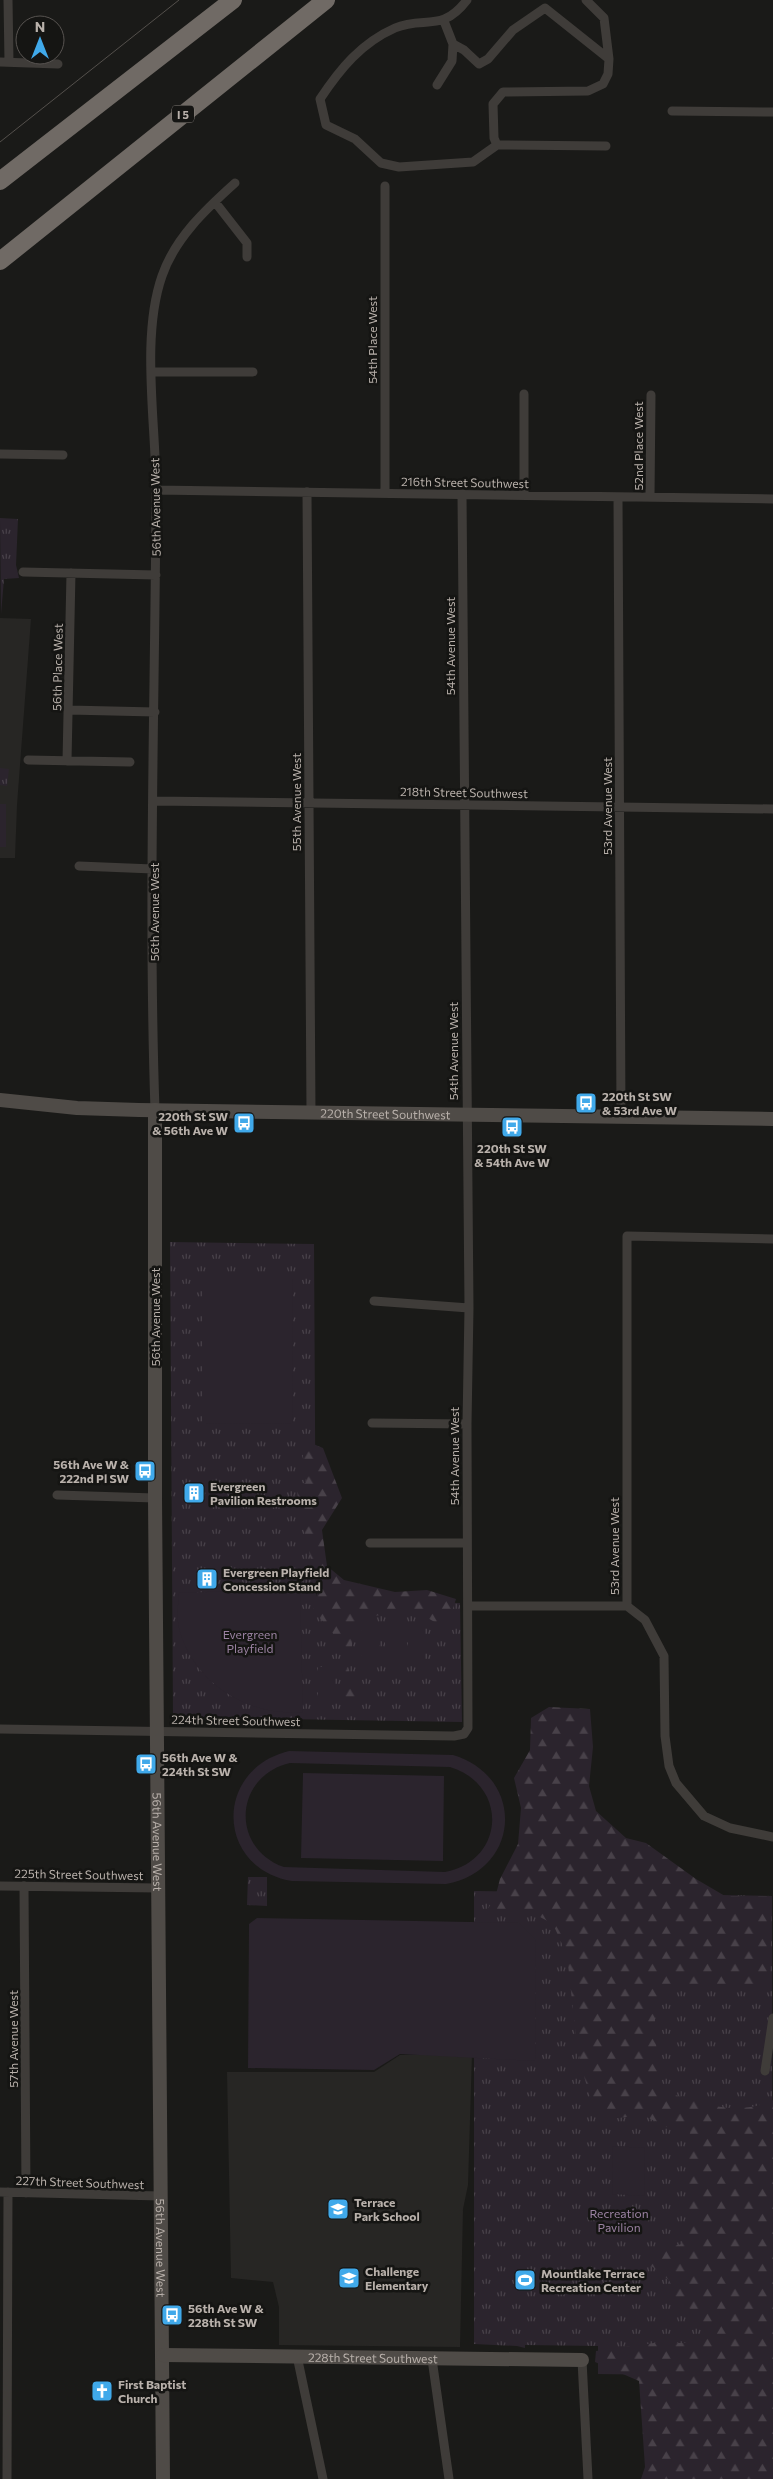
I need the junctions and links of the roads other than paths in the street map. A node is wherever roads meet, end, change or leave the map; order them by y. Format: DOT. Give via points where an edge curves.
graph roads {
  1 [pos="8,0"];
  2 [pos="233,0"];
  3 [pos="326,0"];
  4 [pos="467,0"];
  5 [pos="586,0"];
  6 [pos="444,21"];
  7 [pos="453,44"];
  8 [pos="609,59"];
  9 [pos="5,62"];
  10 [pos="437,85"];
  11 [pos="672,111"];
  12 [pos="773,112"];
  13 [pos="497,145"];
  14 [pos="606,146"];
  15 [pos="0,181"];
  16 [pos="236,183"];
  17 [pos="384,186"];
  18 [pos="214,202"];
  19 [pos="41,228"];
  20 [pos="247,257"];
  21 [pos="0,261"];
  22 [pos="0,269"];
  23 [pos="152,372"];
  24 [pos="253,372"];
  25 [pos="524,394"];
  26 [pos="651,395"];
  27 [pos="0,454"];
  28 [pos="63,455"];
  29 [pos="156,490"];
  30 [pos="307,492"];
  31 [pos="385,493"];
  32 [pos="462,494"];
  33 [pos="524,495"];
  34 [pos="618,497"];
  35 [pos="650,497"];
  36 [pos="773,499"];
  37 [pos="23,572"];
  38 [pos="72,573"];
  39 [pos="156,575"];
  40 [pos="69,710"];
  41 [pos="155,712"];
  42 [pos="28,760"];
  43 [pos="67,761"];
  44 [pos="130,762"];
  45 [pos="154,801"];
  46 [pos="308,802"];
  47 [pos="464,805"];
  48 [pos="619,807"];
  49 [pos="773,809"];
  50 [pos="79,866"];
  51 [pos="153,869"];
  52 [pos="0,1100"];
  53 [pos="155,1110"];
  54 [pos="311,1112"];
  55 [pos="466,1115"];
  56 [pos="621,1116"];
  57 [pos="773,1119"];
  58 [pos="773,1239"];
  59 [pos="374,1301"];
  60 [pos="469,1308"];
  61 [pos="372,1423"];
  62 [pos="467,1424"];
  63 [pos="57,1495"];
  64 [pos="155,1498"];
  65 [pos="370,1543"];
  66 [pos="467,1543"];
  67 [pos="468,1606"];
  68 [pos="627,1606"];
  69 [pos="468,1728"];
  70 [pos="0,1729"];
  71 [pos="158,1732"];
  72 [pos="773,1837"];
  73 [pos="0,1886"];
  74 [pos="24,1886"];
  75 [pos="158,1888"];
  76 [pos="773,2018"];
  77 [pos="765,2071"];
  78 [pos="4,2192"];
  79 [pos="26,2192"];
  80 [pos="160,2196"];
  81 [pos="162,2355"];
  82 [pos="297,2356"];
  83 [pos="432,2359"];
  84 [pos="582,2360"];
  85 [pos="7,2479"];
  86 [pos="163,2479"];
  87 [pos="323,2479"];
  88 [pos="449,2479"];
  89 [pos="588,2479"];
  1 -- 9 [label="street"];
  2 -- 15 [label="highway"];
  3 -- 19 [label="highway, I 5"];
  4 -- 6 [label="street"];
  5 -- 8 [label="street" via="604,18"];
  6 -- 7 [label="street"];
  6 -- 13 [label="street" via="397,27 369,41 341,69 320,99 326,125 356,139 381,163 399,167 472,162"];
  7 -- 8 [label="street" via="479,64 488,59 513,30 545,8"];
  7 -- 10 [label="street" via="452,61"];
  8 -- 13 [label="street" via="608,74 603,84 588,91 503,92 494,104"];
  11 -- 12 [label="street"];
  13 -- 14 [label="street"];
  16 -- 18 [label="street, 56th Avenue West"];
  17 -- 31 [label="street, 54th Place West"];
  18 -- 20 [label="street" via="247,243"];
  18 -- 23 [label="street, 56th Avenue West" via="188,229 162,275 153,314"];
  19 -- 21 [label="highway, I 5"];
  19 -- 22 [label="highway"];
  23 -- 24 [label="street"];
  23 -- 29 [label="street, 56th Avenue West"];
  25 -- 33 [label="street"];
  26 -- 35 [label="street, 52nd Place West"];
  27 -- 28 [label="street"];
  29 -- 30 [label="street, 216th Street Southwest"];
  29 -- 39 [label="street, 56th Avenue West"];
  30 -- 31 [label="street, 216th Street Southwest"];
  30 -- 46 [label="street, 55th Avenue West"];
  31 -- 32 [label="street, 216th Street Southwest"];
  32 -- 33 [label="street, 216th Street Southwest"];
  32 -- 47 [label="street, 54th Avenue West"];
  33 -- 34 [label="street, 216th Street Southwest"];
  34 -- 35 [label="street, 216th Street Southwest"];
  34 -- 48 [label="street, 53rd Avenue West"];
  35 -- 36 [label="street, 216th Street Southwest"];
  37 -- 38 [label="street"];
  38 -- 39 [label="street"];
  38 -- 40 [label="street, 56th Place West"];
  39 -- 41 [label="street, 56th Avenue West"];
  40 -- 41 [label="street"];
  40 -- 43 [label="street, 56th Place West"];
  41 -- 45 [label="street, 56th Avenue West"];
  42 -- 43 [label="street"];
  43 -- 44 [label="street"];
  45 -- 46 [label="street, 218th Street Southwest"];
  45 -- 51 [label="street, 56th Avenue West"];
  46 -- 47 [label="street, 218th Street Southwest"];
  46 -- 54 [label="street, 55th Avenue West"];
  47 -- 48 [label="street, 218th Street Southwest"];
  47 -- 55 [label="street, 54th Avenue West"];
  48 -- 49 [label="street, 218th Street Southwest"];
  48 -- 56 [label="street, 53rd Avenue West"];
  50 -- 51 [label="street"];
  51 -- 53 [label="street, 56th Avenue West"];
  52 -- 53 [label="main road, 220th Street Southwest" via="77,1108"];
  53 -- 54 [label="main road, 220th Street Southwest"];
  53 -- 64 [label="main road, 56th Avenue West"];
  54 -- 55 [label="main road, 220th Street Southwest"];
  55 -- 56 [label="main road, 220th Street Southwest"];
  55 -- 60 [label="street, 54th Avenue West"];
  56 -- 57 [label="main road, 220th Street Southwest"];
  58 -- 68 [label="street, 53rd Avenue West" via="627,1236"];
  59 -- 60 [label="street"];
  60 -- 62 [label="street, 54th Avenue West"];
  61 -- 62 [label="street"];
  62 -- 66 [label="street, 54th Avenue West"];
  63 -- 64 [label="street"];
  64 -- 71 [label="main road, 56th Avenue West"];
  65 -- 66 [label="street"];
  66 -- 67 [label="street, 54th Avenue West"];
  67 -- 68 [label="street"];
  67 -- 69 [label="street, 54th Avenue West"];
  68 -- 72 [label="street, 53rd Avenue West" via="645,1620 664,1656 665,1736 669,1766 676,1783 704,1816 730,1828"];
  69 -- 71 [label="street, 224th Street Southwest" via="464,1734 454,1736"];
  70 -- 71 [label="street, 224th Street Southwest"];
  71 -- 75 [label="main road, 56th Avenue West"];
  73 -- 74 [label="street, 225th Street Southwest"];
  74 -- 75 [label="street, 225th Street Southwest"];
  74 -- 79 [label="street, 57th Avenue West"];
  75 -- 80 [label="main road, 56th Avenue West"];
  76 -- 77 [label="street"];
  78 -- 79 [label="street, 227th Street Southwest"];
  78 -- 85 [label="street"];
  79 -- 80 [label="street, 227th Street Southwest"];
  80 -- 81 [label="main road, 56th Avenue West"];
  81 -- 82 [label="main road, 228th Street Southwest"];
  81 -- 86 [label="main road, 56th Avenue West"];
  82 -- 83 [label="main road, 228th Street Southwest"];
  82 -- 87 [label="street"];
  83 -- 84 [label="main road, 228th Street Southwest"];
  83 -- 88 [label="street"];
  84 -- 89 [label="street"];
}
